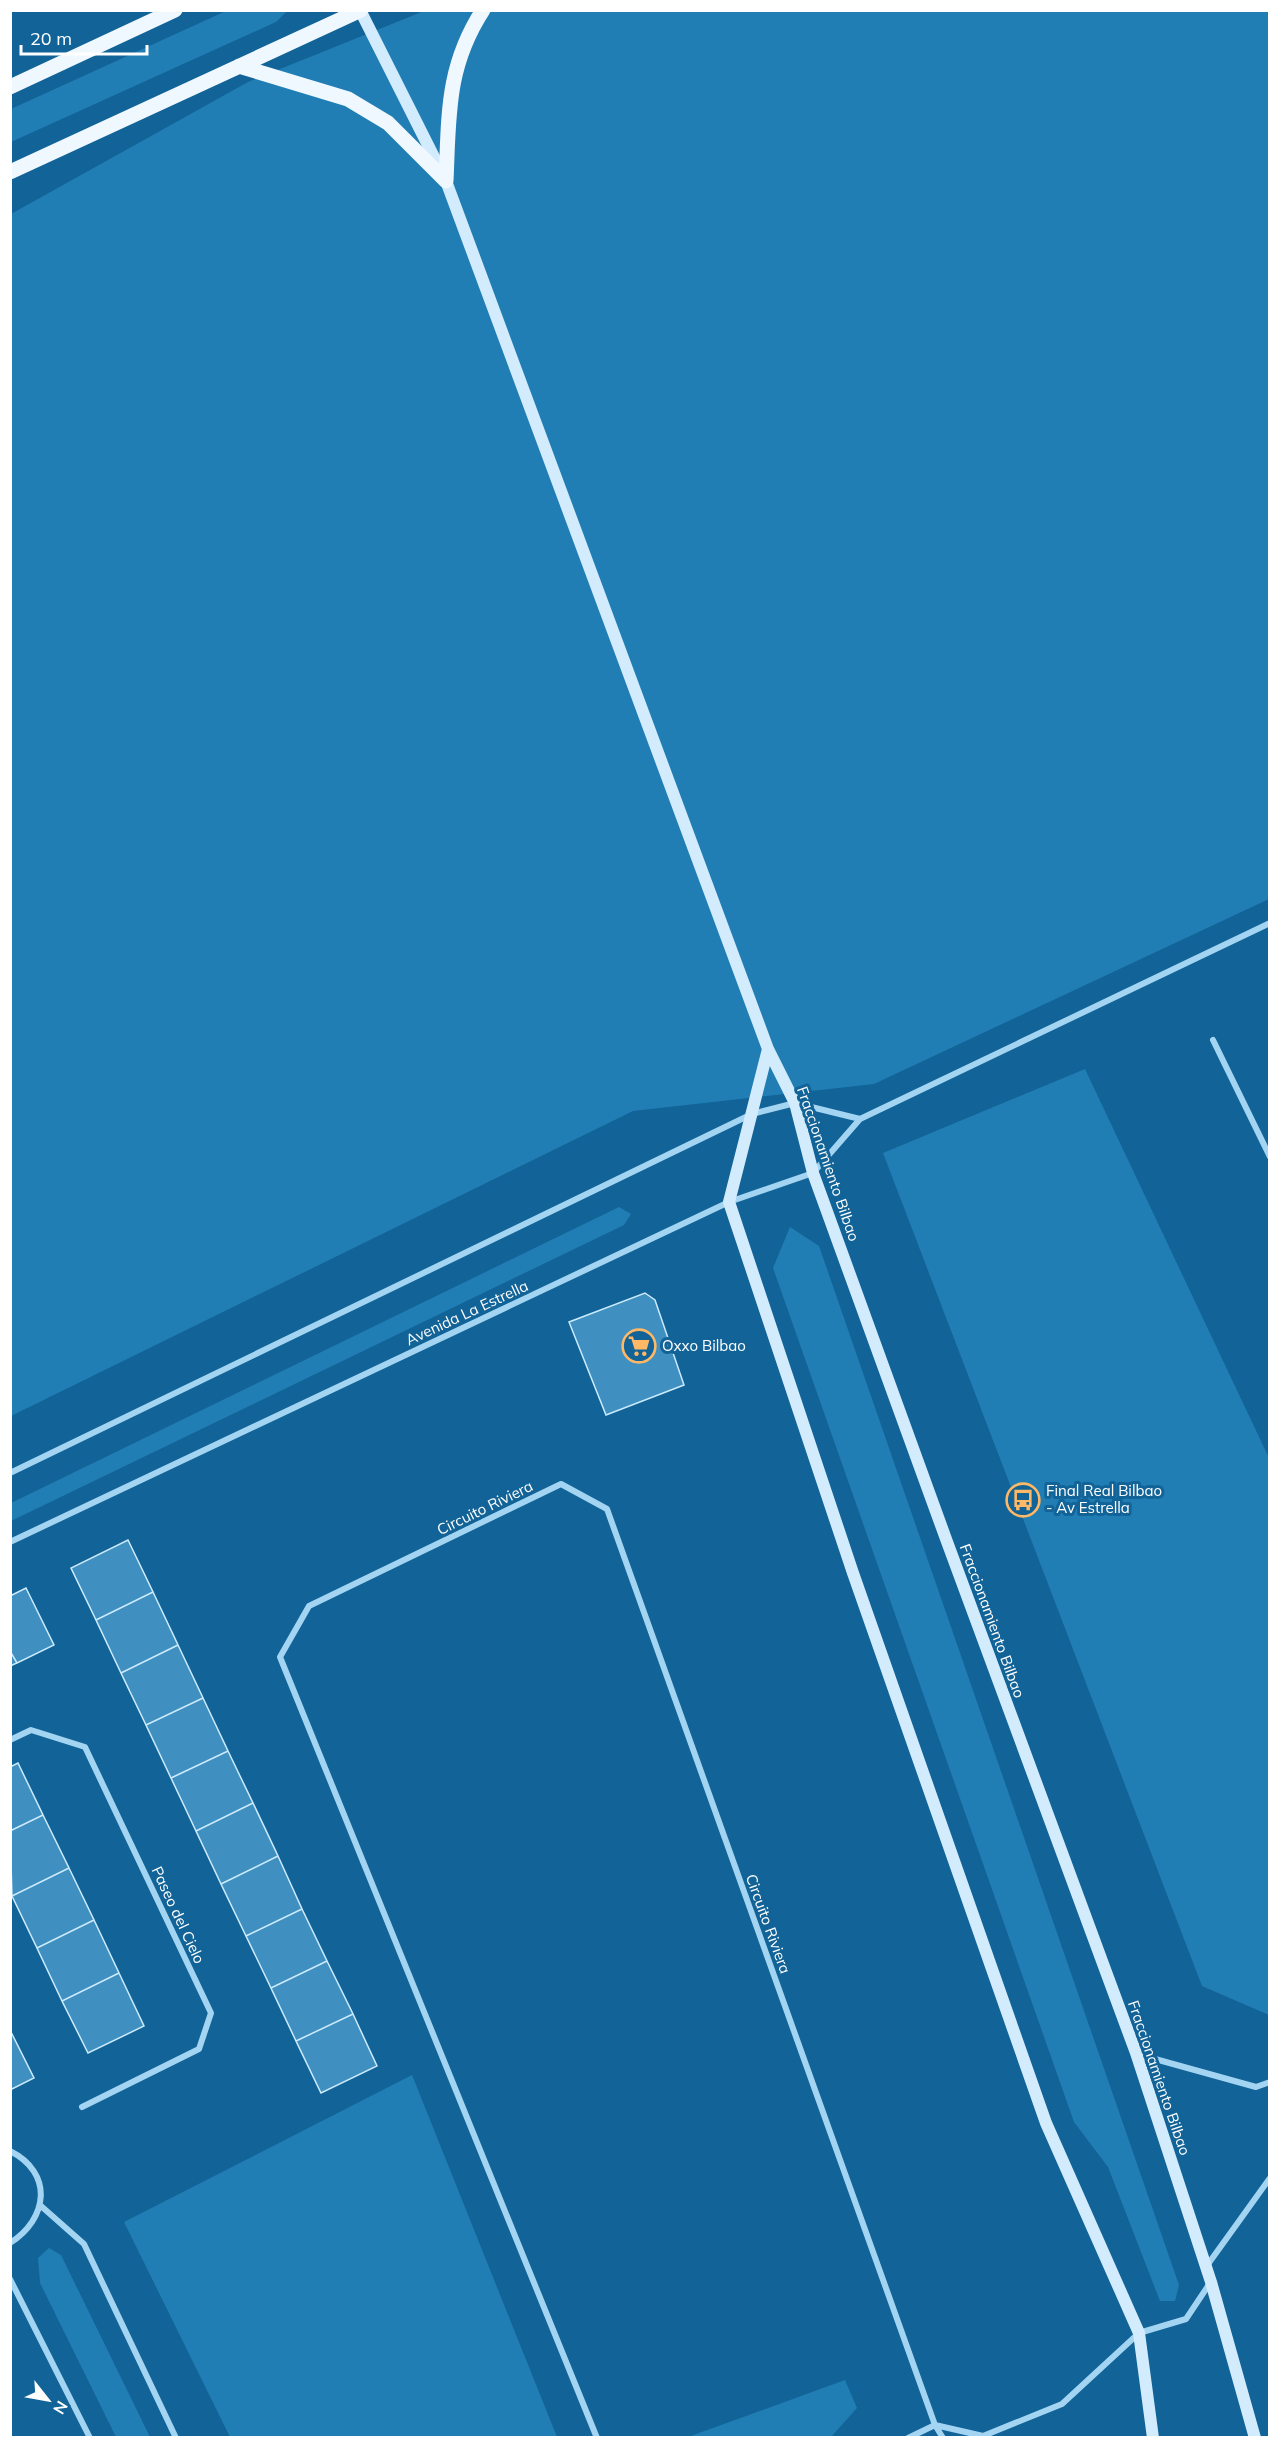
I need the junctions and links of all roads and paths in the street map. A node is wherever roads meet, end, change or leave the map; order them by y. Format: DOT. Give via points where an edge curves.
graph roads {
  1 [pos="175,10"];
  2 [pos="483,10"];
  3 [pos="360,11"];
  4 [pos="239,66"];
  5 [pos="10,87"];
  6 [pos="10,172"];
  7 [pos="446,181"];
  8 [pos="1269,923"];
  9 [pos="1213,1040"];
  10 [pos="768,1049"];
  11 [pos="795,1103"];
  12 [pos="752,1114"];
  13 [pos="860,1119"];
  14 [pos="1269,1157"];
  15 [pos="813,1173"];
  16 [pos="729,1202"];
  17 [pos="10,1473"];
  18 [pos="10,1542"];
  19 [pos="10,1740"];
  20 [pos="1136,2054"];
  21 [pos="1269,2082"];
  22 [pos="82,2107"];
  23 [pos="10,2151"];
  24 [pos="1269,2178"];
  25 [pos="40,2206"];
  26 [pos="10,2243"];
  27 [pos="1205,2267"];
  28 [pos="10,2279"];
  29 [pos="1211,2282"];
  30 [pos="1139,2333"];
  31 [pos="935,2425"];
  32 [pos="90,2438"];
  33 [pos="176,2438"];
  34 [pos="597,2438"];
  35 [pos="908,2438"];
  36 [pos="943,2438"];
  37 [pos="1153,2438"];
  38 [pos="1255,2438"];
  1 -- 5 [label="main road"];
  2 -- 7 [label="main road" via="458,60 450,94"];
  3 -- 4 [label="main road"];
  3 -- 7 [label="main road, Fraccionamiento Bilbao"];
  4 -- 6 [label="main road"];
  4 -- 7 [label="main road" via="348,99 388,123"];
  7 -- 10 [label="main road, Fraccionamiento Bilbao"];
  8 -- 13 [label="street"];
  9 -- 14 [label="street"];
  10 -- 11 [label="main road, Fraccionamiento Bilbao"];
  10 -- 12 [label="main road"];
  11 -- 12 [label="street"];
  11 -- 13 [label="street"];
  11 -- 15 [label="main road, Fraccionamiento Bilbao"];
  12 -- 16 [label="main road"];
  12 -- 17 [label="street"];
  13 -- 15 [label="street, Avenida La Estrella"];
  15 -- 16 [label="street, Avenida La Estrella"];
  15 -- 20 [label="main road, Fraccionamiento Bilbao"];
  16 -- 18 [label="street, Avenida La Estrella"];
  16 -- 30 [label="main road" via="853,1573 1046,2124"];
  19 -- 22 [label="street, Paseo del Cielo" via="31,1730 85,1747 211,2013 199,2049"];
  20 -- 21 [label="street" via="1256,2087"];
  20 -- 27 [label="main road, Fraccionamiento Bilbao"];
  23 -- 25 [label="street" via="26,2161 36,2174"];
  24 -- 27 [label="street"];
  25 -- 26 [label="street" via="34,2222"];
  25 -- 33 [label="street" via="84,2244"];
  27 -- 29 [label="main road, Fraccionamiento Bilbao"];
  28 -- 32 [label="street"];
  29 -- 30 [label="street" via="1186,2319"];
  29 -- 38 [label="main road, Fraccionamiento Bilbao"];
  30 -- 31 [label="street" via="1062,2404 984,2436"];
  30 -- 37 [label="main road"];
  31 -- 34 [label="street, Circuito Riviera" via="607,1509 561,1484 309,1606 280,1657"];
  31 -- 35 [label="street"];
  31 -- 36 [label="street, Circuito Riviera"];
}
